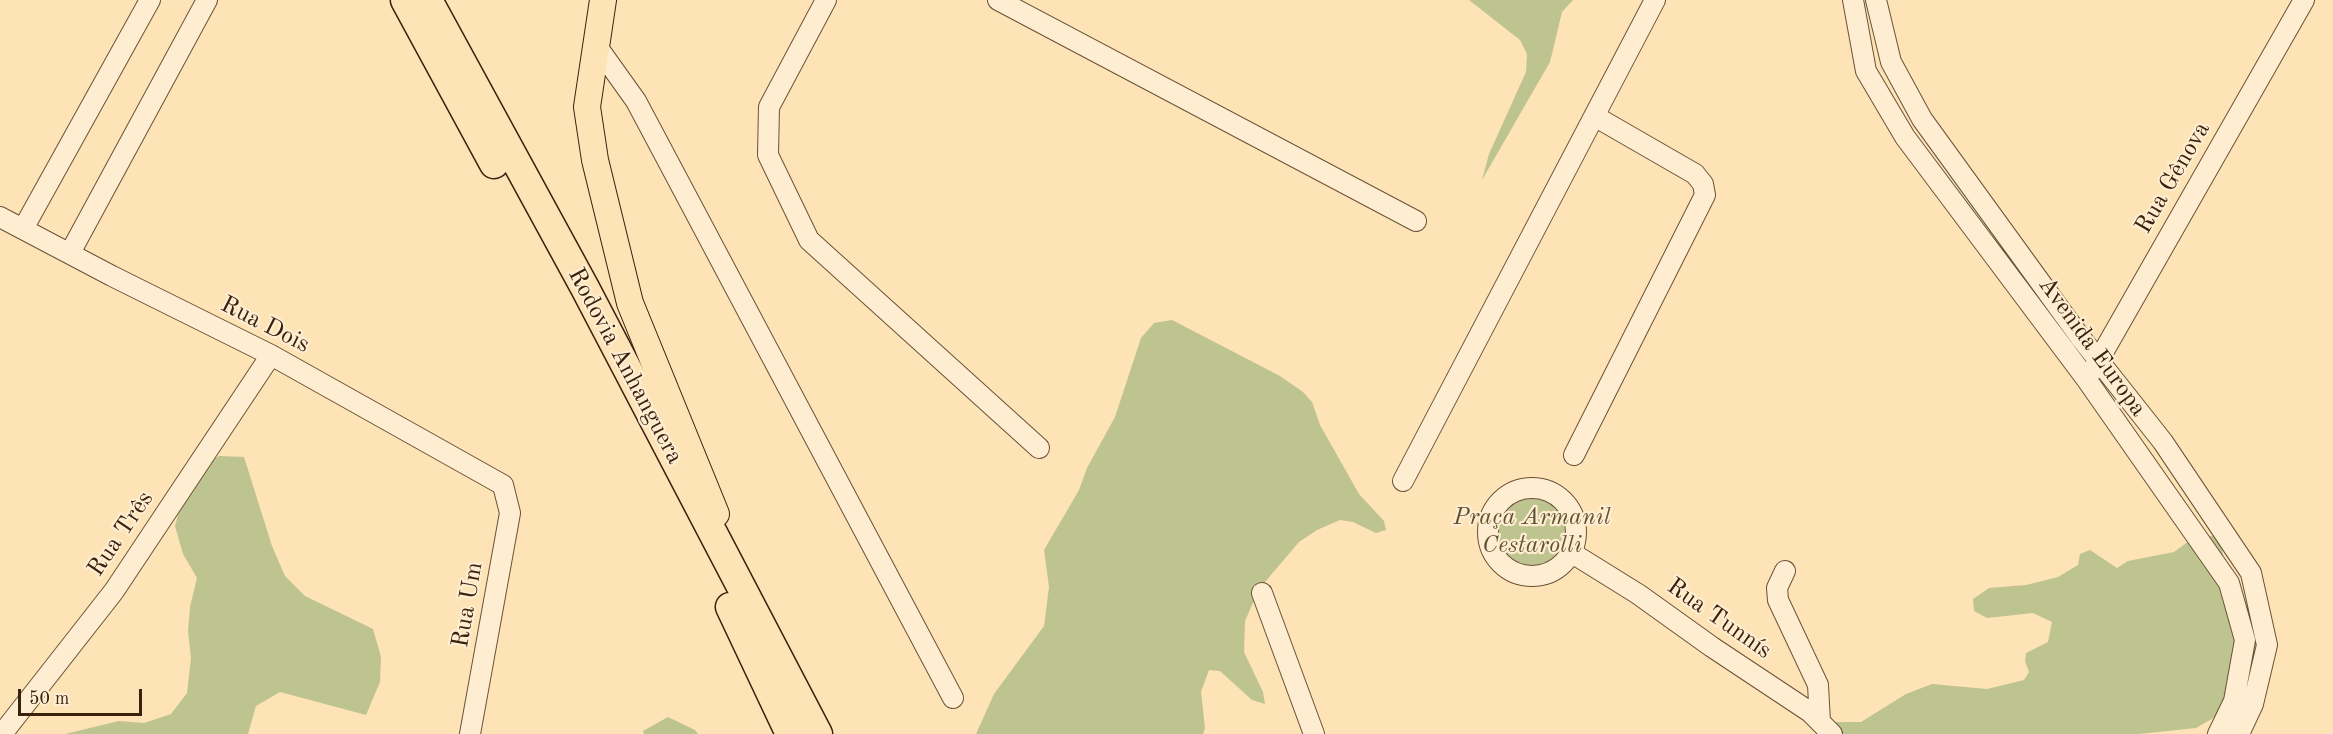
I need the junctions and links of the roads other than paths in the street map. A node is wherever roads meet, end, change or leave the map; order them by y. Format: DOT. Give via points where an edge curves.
graph roads {
  1 [pos="150,0"];
  2 [pos="207,0"];
  3 [pos="405,0"];
  4 [pos="428,0"];
  5 [pos="603,0"];
  6 [pos="826,0"];
  7 [pos="998,0"];
  8 [pos="1654,0"];
  9 [pos="1852,0"];
  10 [pos="1876,0"];
  11 [pos="2304,0"];
  12 [pos="596,45"];
  13 [pos="1596,117"];
  14 [pos="0,217"];
  15 [pos="1416,221"];
  16 [pos="23,229"];
  17 [pos="70,253"];
  18 [pos="271,355"];
  19 [pos="2098,360"];
  20 [pos="2087,380"];
  21 [pos="1039,448"];
  22 [pos="1574,455"];
  23 [pos="1403,481"];
  24 [pos="503,485"];
  25 [pos="1572,553"];
  26 [pos="1785,571"];
  27 [pos="1262,593"];
  28 [pos="759,620"];
  29 [pos="953,698"];
  30 [pos="1826,728"];
  31 [pos="3,734"];
  32 [pos="470,734"];
  33 [pos="790,734"];
  34 [pos="818,734"];
  35 [pos="1314,734"];
  36 [pos="2218,734"];
  37 [pos="2240,734"];
  1 -- 16 [label="street"];
  2 -- 17 [label="street"];
  3 -- 33 [label="highway, Rodovia Anhanguera" via="579,317 742,630"];
  4 -- 28 [label="highway, Rodovia Anhanguera"];
  5 -- 12 [label="main road"];
  6 -- 21 [label="street" via="769,107 768,155 809,240"];
  7 -- 15 [label="street"];
  8 -- 13 [label="street"];
  9 -- 20 [label="street, Avenida Europa" via="1866,71 1905,137"];
  10 -- 19 [label="street, Avenida Europa" via="1891,62 1922,119"];
  11 -- 19 [label="street, Rua Gênova"];
  12 -- 28 [label="main road" via="587,107 595,160 630,303"];
  12 -- 29 [label="street" via="636,101"];
  13 -- 22 [label="street" via="1695,174 1705,195"];
  13 -- 23 [label="street"];
  14 -- 16 [label="street, Rua Dois"];
  16 -- 17 [label="street, Rua Dois"];
  17 -- 18 [label="street, Rua Dois"];
  18 -- 24 [label="street, Rua Dois"];
  18 -- 31 [label="street, Rua Três" via="114,591"];
  19 -- 20 [label="street, Rua Gênova"];
  19 -- 37 [label="street, Avenida Europa" via="2163,442 2251,573 2267,645 2253,704"];
  20 -- 36 [label="street, Avenida Europa" via="2229,583 2245,640 2234,701"];
  24 -- 32 [label="street, Rua Um" via="510,513"];
  25 -- 25 [label="street" via="1576,524 1572,510 1556,495 1536,487 1521,488 1496,504 1488,525 1490,546 1508,569 1521,575 1550,573"];
  25 -- 30 [label="street, Rua Tunnís" via="1810,712"];
  26 -- 30 [label="street" via="1778,600 1818,686"];
  27 -- 35 [label="street"];
  28 -- 34 [label="highway, Rodovia Anhanguera"];
}
